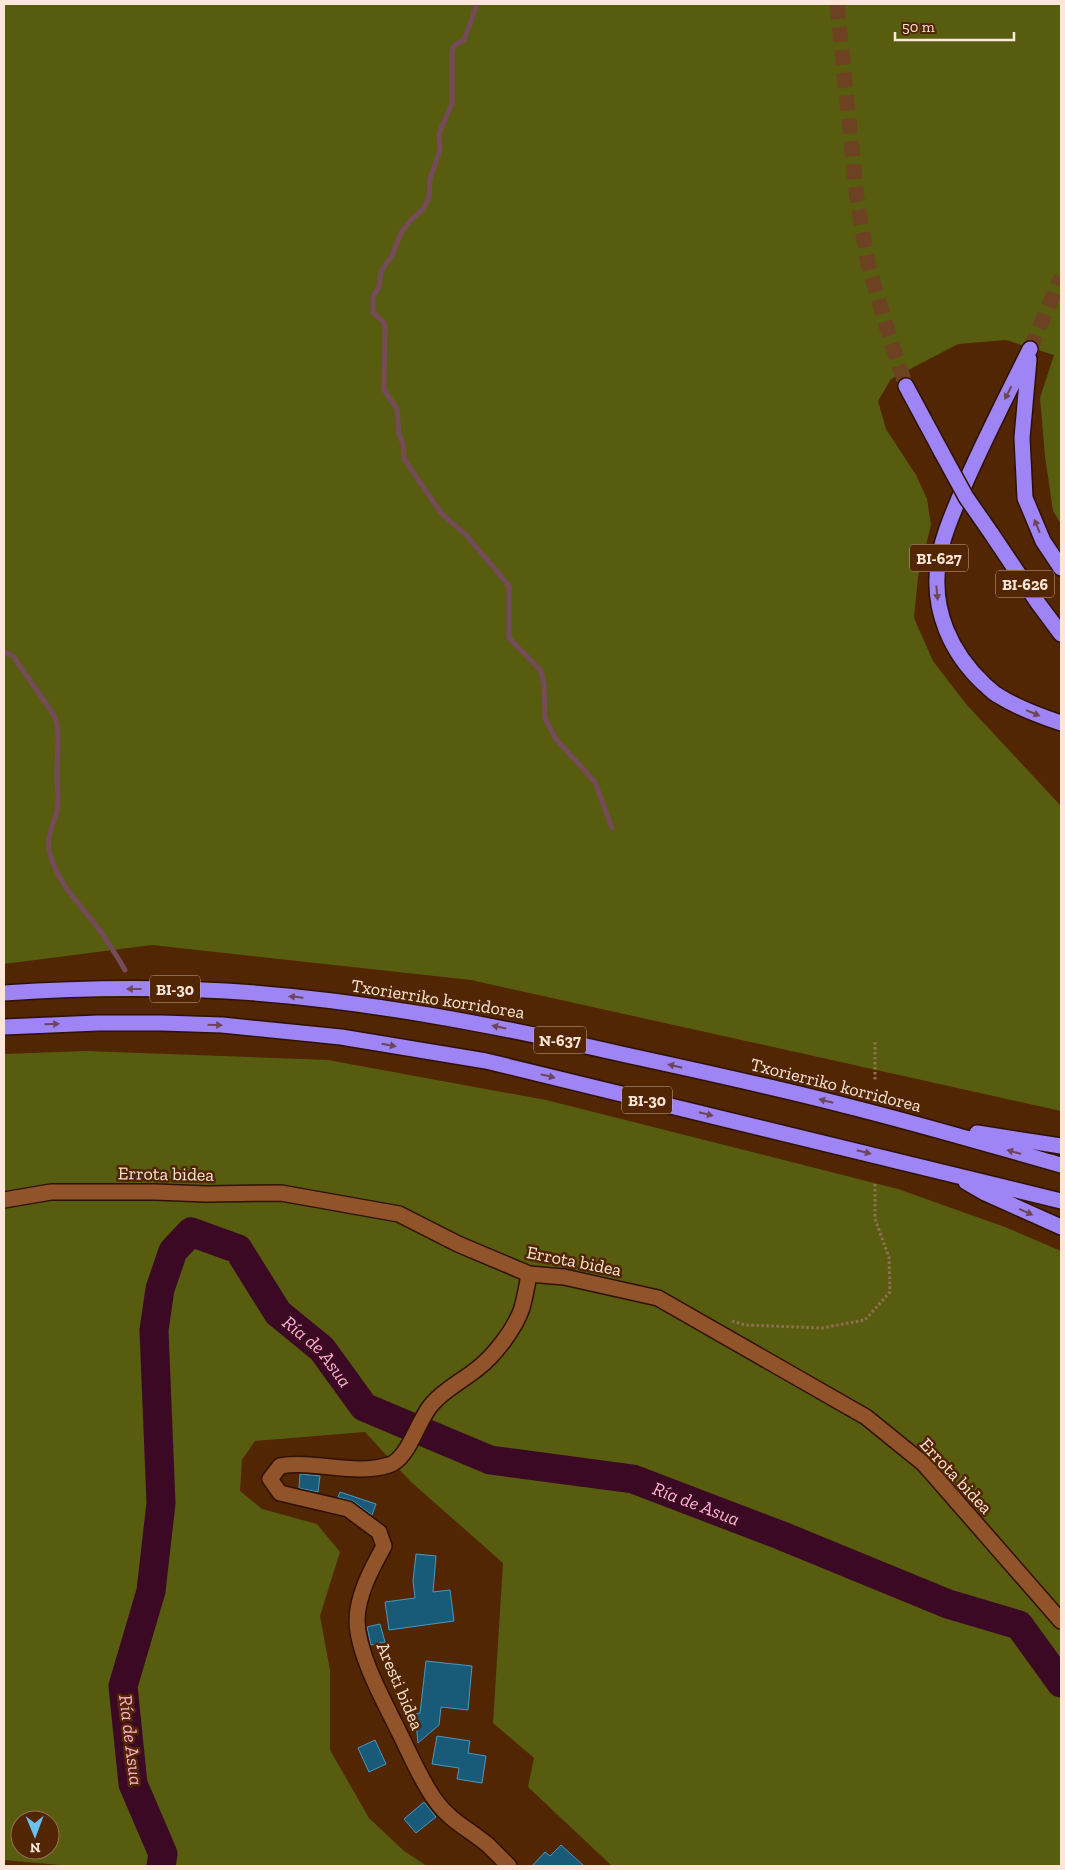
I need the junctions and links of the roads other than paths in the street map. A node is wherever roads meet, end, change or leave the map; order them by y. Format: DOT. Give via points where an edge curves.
graph roads {
  1 [pos="906,386"];
  2 [pos="1061,568"];
  3 [pos="1061,634"];
  4 [pos="1061,724"];
  5 [pos="4,993"];
  6 [pos="345,1002"];
  7 [pos="4,1027"];
  8 [pos="924,1126"];
  9 [pos="1061,1146"];
  10 [pos="1061,1165"];
  11 [pos="952,1174"];
  12 [pos="4,1200"];
  13 [pos="1061,1200"];
  14 [pos="1061,1227"];
  15 [pos="529,1274"];
  16 [pos="1061,1621"];
  17 [pos="510,1866"];
  1 -- 3 [label="highway, BI-626, bridge" via="966,497"];
  2 -- 4 [label="highway, BI-627, one-way" via="1043,541 1025,498 1022,438 1030,349 989,430 951,517 938,564 936,585 938,606 950,642 971,671 998,696"];
  6 -- 5 [label="highway, Txorierriko korridorea / BI-30, one-way" via="163,989"];
  8 -- 6 [label="highway, Txorierriko korridorea / N-637, one-way" via="774,1088 530,1033"];
  7 -- 11 [label="highway, BI-30, one-way" via="162,1023 341,1036 486,1061"];
  8 -- 9 [label="highway"];
  10 -- 8 [label="highway, Txorierriko korridorea, one-way"];
  11 -- 13 [label="highway, BI-30"];
  11 -- 14 [label="highway, one-way" via="985,1194"];
  12 -- 15 [label="street, Errota bidea" via="52,1192 281,1193 399,1214 458,1244"];
  15 -- 16 [label="street, Errota bidea" via="564,1276 658,1298 866,1417 924,1464"];
  15 -- 17 [label="street, Aresti bidea" via="521,1310 505,1340 479,1368 432,1404 406,1451 391,1465 366,1470 296,1464 280,1466 270,1479 280,1493 348,1509 379,1532 384,1546 361,1599 358,1621 362,1650 384,1702 436,1802 454,1821 488,1845"];
}
